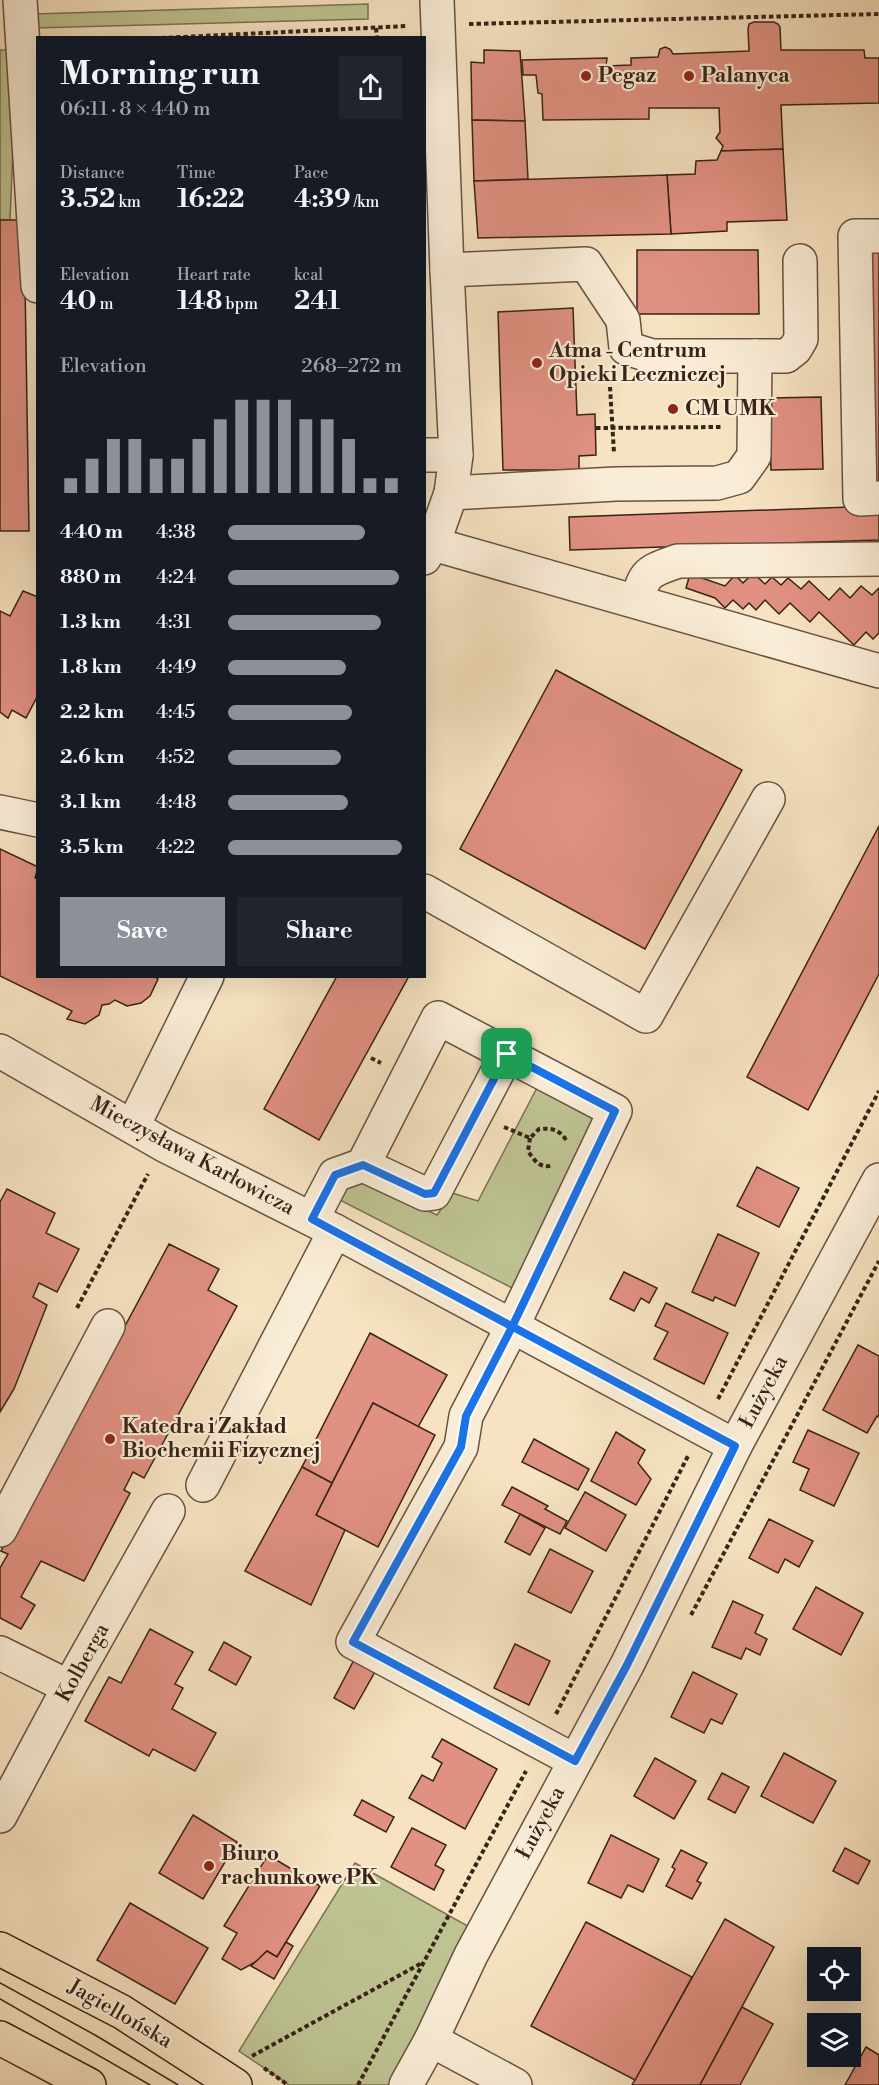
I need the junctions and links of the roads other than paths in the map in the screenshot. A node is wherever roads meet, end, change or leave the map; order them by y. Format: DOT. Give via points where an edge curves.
graph roads {
  1 [pos="20,0"];
  2 [pos="438,13"];
  3 [pos="879,236"];
  4 [pos="36,247"];
  5 [pos="439,250"];
  6 [pos="800,261"];
  7 [pos="755,356"];
  8 [pos="426,455"];
  9 [pos="456,455"];
  10 [pos="451,493"];
  11 [pos="879,498"];
  12 [pos="429,551"];
  13 [pos="879,559"];
  14 [pos="638,601"];
  15 [pos="879,671"];
  16 [pos="768,799"];
  17 [pos="0,812"];
  18 [pos="36,820"];
  19 [pos="426,892"];
  20 [pos="206,978"];
  21 [pos="0,1051"];
  22 [pos="507,1054"];
  23 [pos="133,1126"];
  24 [pos="363,1165"];
  25 [pos="879,1180"];
  26 [pos="323,1225"];
  27 [pos="108,1326"];
  28 [pos="512,1327"];
  29 [pos="735,1446"];
  30 [pos="203,1485"];
  31 [pos="168,1511"];
  32 [pos="0,1530"];
  33 [pos="0,1653"];
  34 [pos="69,1687"];
  35 [pos="575,1761"];
  36 [pos="0,1816"];
  37 [pos="0,1949"];
  38 [pos="0,2038"];
  39 [pos="431,2040"];
  40 [pos="242,2071"];
  41 [pos="89,2085"];
  42 [pos="406,2085"];
  43 [pos="515,2085"];
  1 -- 4 [label="street"];
  2 -- 5 [label="street" via="442,99"];
  3 -- 11 [label="street" via="855,236 860,499"];
  5 -- 7 [label="street" via="586,264 623,320 626,348 652,356"];
  5 -- 9 [label="street"];
  6 -- 7 [label="street" via="801,339 786,356"];
  7 -- 10 [label="street" via="754,456 739,477 717,483"];
  8 -- 9 [label="street"];
  9 -- 10 [label="street"];
  10 -- 12 [label="street"];
  12 -- 14 [label="street"];
  13 -- 14 [label="street" via="678,561 649,572 641,584"];
  14 -- 15 [label="street"];
  16 -- 19 [label="street" via="646,1016"];
  17 -- 18 [label="street"];
  20 -- 23 [label="street"];
  21 -- 23 [label="street, Mieczysława Karłowicza"];
  22 -- 24 [label="street" via="434,1193 425,1194"];
  22 -- 24 [label="street" via="438,1018"];
  22 -- 28 [label="street" via="615,1111"];
  23 -- 26 [label="street, Mieczysława Karłowicza"];
  24 -- 26 [label="street" via="335,1175"];
  25 -- 29 [label="street, Łużycka"];
  26 -- 28 [label="street, Mieczysława Karłowicza"];
  26 -- 30 [label="street"];
  27 -- 32 [label="street"];
  28 -- 29 [label="street, Mieczysława Karłowicza"];
  28 -- 35 [label="street" via="466,1416 461,1447 353,1642"];
  29 -- 35 [label="street, Łużycka"];
  31 -- 34 [label="street, Kolberga"];
  33 -- 34 [label="street"];
  34 -- 36 [label="street, Kolberga"];
  35 -- 39 [label="street, Łużycka" via="471,1955"];
  37 -- 40 [label="main road, Jagiellońska"];
  38 -- 41 [label="main road"];
  39 -- 42 [label="street, Łużycka"];
  39 -- 43 [label="street"];
}
